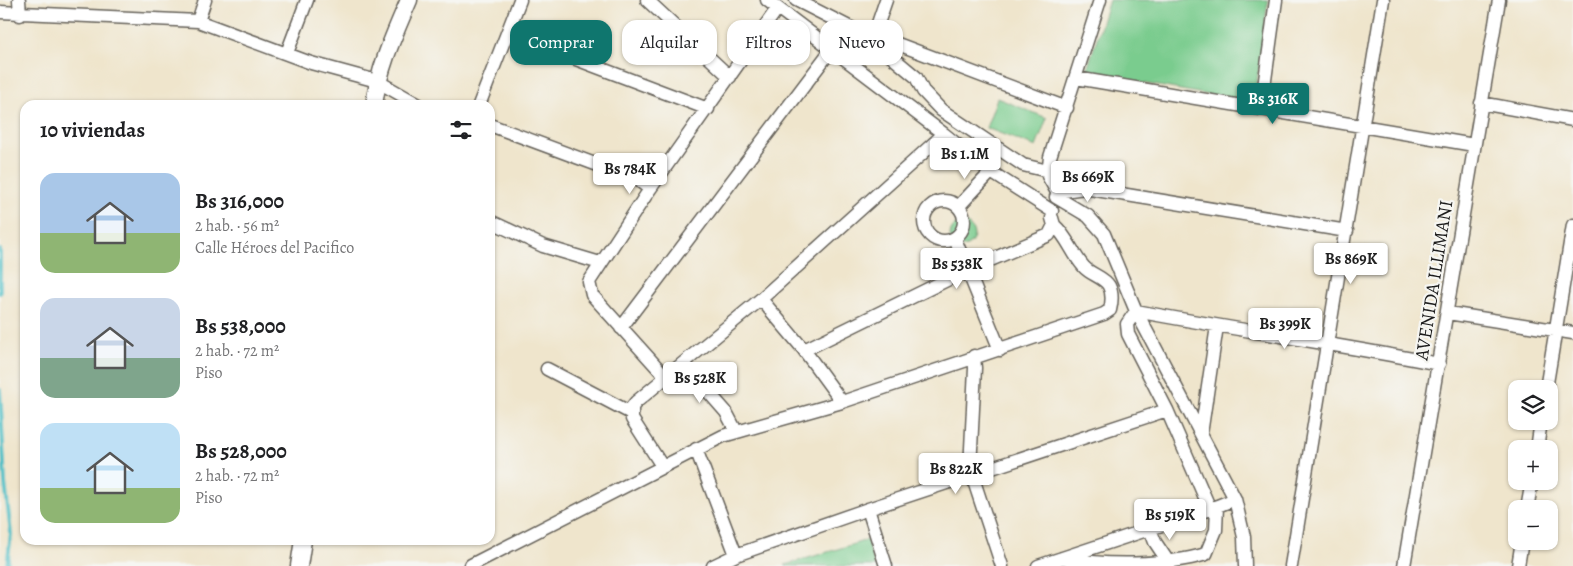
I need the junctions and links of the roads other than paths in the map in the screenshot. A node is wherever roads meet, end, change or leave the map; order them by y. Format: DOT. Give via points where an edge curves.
graph roads {
  1 [pos="18,0"];
  2 [pos="205,0"];
  3 [pos="307,0"];
  4 [pos="409,0"];
  5 [pos="520,0"];
  6 [pos="647,0"];
  7 [pos="767,0"];
  8 [pos="796,0"];
  9 [pos="886,0"];
  10 [pos="1276,0"];
  11 [pos="1383,0"];
  12 [pos="1499,0"];
  13 [pos="1097,1"];
  14 [pos="777,9"];
  15 [pos="0,12"];
  16 [pos="20,15"];
  17 [pos="835,20"];
  18 [pos="879,20"];
  19 [pos="198,21"];
  20 [pos="507,33"];
  21 [pos="820,42"];
  22 [pos="903,46"];
  23 [pos="287,53"];
  24 [pos="820,65"];
  25 [pos="851,65"];
  26 [pos="902,65"];
  27 [pos="730,77"];
  28 [pos="1076,78"];
  29 [pos="377,81"];
  30 [pos="923,91"];
  31 [pos="375,100"];
  32 [pos="410,100"];
  33 [pos="481,100"];
  34 [pos="1481,103"];
  35 [pos="906,107"];
  36 [pos="1066,108"];
  37 [pos="708,109"];
  38 [pos="1261,109"];
  39 [pos="1573,120"];
  40 [pos="1363,126"];
  41 [pos="495,127"];
  42 [pos="944,134"];
  43 [pos="1474,144"];
  44 [pos="991,172"];
  45 [pos="1048,172"];
  46 [pos="650,189"];
  47 [pos="1057,194"];
  48 [pos="959,206"];
  49 [pos="1052,212"];
  50 [pos="495,223"];
  51 [pos="1054,225"];
  52 [pos="1573,225"];
  53 [pos="1346,231"];
  54 [pos="955,239"];
  55 [pos="600,263"];
  56 [pos="967,270"];
  57 [pos="761,299"];
  58 [pos="1136,311"];
  59 [pos="1448,313"];
  60 [pos="1217,326"];
  61 [pos="621,328"];
  62 [pos="1555,330"];
  63 [pos="1573,332"];
  64 [pos="1327,342"];
  65 [pos="804,350"];
  66 [pos="1000,350"];
  67 [pos="974,356"];
  68 [pos="684,364"];
  69 [pos="1439,364"];
  70 [pos="547,369"];
  71 [pos="665,376"];
  72 [pos="1547,380"];
  73 [pos="842,402"];
  74 [pos="1167,410"];
  75 [pos="631,413"];
  76 [pos="736,431"];
  77 [pos="1201,434"];
  78 [pos="696,449"];
  79 [pos="662,466"];
  80 [pos="972,476"];
  81 [pos="1234,499"];
  82 [pos="1214,508"];
  83 [pos="868,509"];
  84 [pos="1150,529"];
  85 [pos="302,545"];
  86 [pos="1521,550"];
  87 [pos="736,554"];
  88 [pos="1062,558"];
  89 [pos="1174,564"];
  90 [pos="299,566"];
  91 [pos="472,566"];
  92 [pos="713,566"];
  93 [pos="886,566"];
  94 [pos="1002,566"];
  95 [pos="1038,566"];
  96 [pos="1245,566"];
  97 [pos="1292,566"];
  98 [pos="1406,566"];
  99 [pos="1518,566"];
  1 -- 16 [label="street"];
  2 -- 19 [label="street"];
  3 -- 23 [label="street"];
  4 -- 29 [label="street"];
  5 -- 20 [label="street"];
  6 -- 27 [label="street"];
  7 -- 14 [label="street"];
  8 -- 17 [label="street"];
  9 -- 18 [label="street"];
  10 -- 38 [label="street"];
  11 -- 40 [label="street"];
  12 -- 34 [label="street, AVENIDA ILLIMANI"];
  13 -- 28 [label="street"];
  14 -- 21 [label="street"];
  14 -- 27 [label="street"];
  15 -- 16 [label="street"];
  16 -- 19 [label="street"];
  19 -- 23 [label="street"];
  20 -- 33 [label="street"];
  20 -- 37 [label="street"];
  22 -- 36 [label="street"];
  23 -- 29 [label="street"];
  24 -- 61 [label="street"];
  25 -- 35 [label="street"];
  26 -- 30 [label="street" via="916,77"];
  27 -- 37 [label="street"];
  28 -- 36 [label="street"];
  28 -- 38 [label="street"];
  29 -- 31 [label="street"];
  29 -- 32 [label="street"];
  30 -- 35 [label="street"];
  30 -- 45 [label="street" via="941,110 1023,165"];
  34 -- 39 [label="street"];
  34 -- 43 [label="street, AVENIDA ILLIMANI"];
  35 -- 42 [label="street"];
  36 -- 45 [label="street"];
  37 -- 46 [label="street"];
  38 -- 40 [label="street"];
  40 -- 43 [label="street"];
  40 -- 53 [label="street"];
  41 -- 46 [label="street" via="638,180"];
  42 -- 44 [label="street"];
  42 -- 57 [label="street"];
  43 -- 59 [label="street, AVENIDA ILLIMANI"];
  44 -- 48 [label="street"];
  44 -- 49 [label="street"];
  45 -- 47 [label="street"];
  46 -- 55 [label="street"];
  47 -- 49 [label="street"];
  47 -- 53 [label="street" via="1084,188"];
  47 -- 58 [label="street" via="1100,228"];
  48 -- 54 [label="street" via="965,223"];
  48 -- 54 [label="street" via="946,200 939,201 928,209 924,222 929,235 942,241"];
  49 -- 51 [label="street"];
  50 -- 55 [label="street" via="543,246"];
  51 -- 56 [label="street" via="1049,235"];
  51 -- 66 [label="street" via="1064,233 1083,266 1110,288 1110,310"];
  52 -- 62 [label="street"];
  53 -- 64 [label="street"];
  54 -- 56 [label="street"];
  55 -- 61 [label="street" via="588,282 589,290"];
  56 -- 65 [label="street"];
  56 -- 66 [label="street"];
  57 -- 65 [label="street"];
  57 -- 68 [label="street"];
  58 -- 60 [label="street"];
  58 -- 74 [label="street" via="1127,324 1128,334"];
  58 -- 77 [label="street"];
  59 -- 62 [label="street"];
  59 -- 69 [label="street, AVENIDA ILLIMANI"];
  60 -- 64 [label="street"];
  60 -- 77 [label="street"];
  61 -- 71 [label="street"];
  62 -- 63 [label="street"];
  62 -- 72 [label="street"];
  64 -- 69 [label="street"];
  64 -- 97 [label="street"];
  65 -- 73 [label="street"];
  66 -- 67 [label="street"];
  67 -- 73 [label="street"];
  67 -- 80 [label="street"];
  68 -- 71 [label="street"];
  68 -- 76 [label="street" via="726,412"];
  69 -- 98 [label="street, AVENIDA ILLIMANI"];
  70 -- 75 [label="street"];
  71 -- 75 [label="street" via="636,402"];
  73 -- 76 [label="street"];
  74 -- 80 [label="street"];
  74 -- 82 [label="street"];
  75 -- 79 [label="street"];
  76 -- 78 [label="street"];
  77 -- 81 [label="street"];
  78 -- 79 [label="street"];
  78 -- 87 [label="street"];
  79 -- 91 [label="street"];
  80 -- 83 [label="street"];
  80 -- 94 [label="street"];
  81 -- 82 [label="street"];
  81 -- 96 [label="street" via="1244,537"];
  82 -- 84 [label="street"];
  82 -- 89 [label="street" via="1216,530 1206,554"];
  83 -- 87 [label="street"];
  83 -- 93 [label="street"];
  84 -- 88 [label="street"];
  84 -- 89 [label="street" via="1154,542"];
  85 -- 90 [label="street"];
  86 -- 99 [label="street"];
  87 -- 92 [label="street"];
  88 -- 89 [label="street" via="1095,565"];
  88 -- 95 [label="street"];
}
